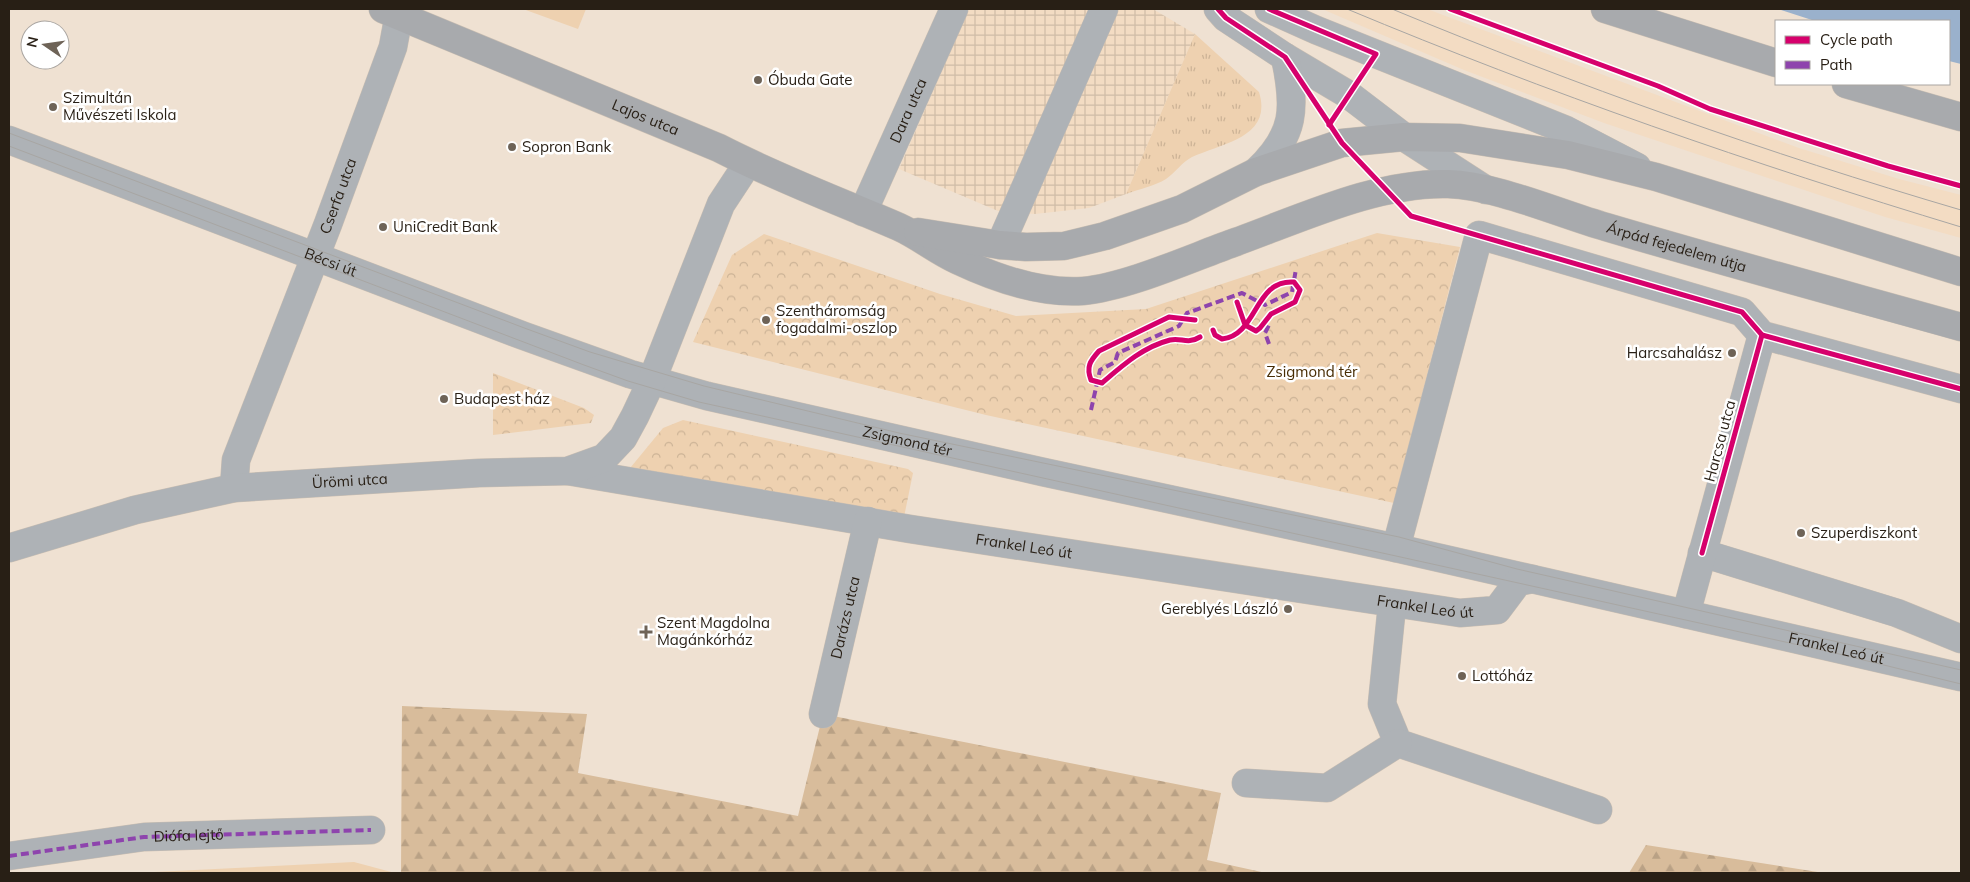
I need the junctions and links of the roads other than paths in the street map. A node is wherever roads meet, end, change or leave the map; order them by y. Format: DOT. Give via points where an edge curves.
graph roads {
  1 [pos="954,9"];
  2 [pos="1104,9"];
  3 [pos="1218,9"];
  4 [pos="1269,9"];
  5 [pos="1605,9"];
  6 [pos="394,11"];
  7 [pos="1284,58"];
  8 [pos="1775,63"];
  9 [pos="1850,85"];
  10 [pos="1961,116"];
  11 [pos="1404,137"];
  12 [pos="9,140"];
  13 [pos="748,163"];
  14 [pos="1256,172"];
  15 [pos="1656,177"];
  16 [pos="1486,190"];
  17 [pos="863,212"];
  18 [pos="904,230"];
  19 [pos="1000,245"];
  20 [pos="315,256"];
  21 [pos="1961,272"];
  22 [pos="1961,327"];
  23 [pos="1762,335"];
  24 [pos="652,380"];
  25 [pos="1961,389"];
  26 [pos="568,471"];
  27 [pos="234,488"];
  28 [pos="868,521"];
  29 [pos="9,548"];
  30 [pos="1396,548"];
  31 [pos="1702,553"];
  32 [pos="1532,579"];
  33 [pos="1392,604"];
  34 [pos="1686,614"];
  35 [pos="1961,639"];
  36 [pos="1961,677"];
  37 [pos="823,714"];
  38 [pos="1398,743"];
  39 [pos="1246,783"];
  40 [pos="1598,810"];
  41 [pos="371,830"];
  42 [pos="9,856"];
  1 -- 17 [label="street, Dara utca"];
  2 -- 19 [label="street"];
  3 -- 7 [label="street, Árpád fejedelem útja"];
  4 -- 15 [label="street" via="1566,130"];
  5 -- 8 [label="main road"];
  6 -- 13 [label="main road, Lajos utca"];
  6 -- 20 [label="street, Cserfa utca" via="393,47"];
  7 -- 11 [label="street, Árpád fejedelem útja" via="1349,95"];
  7 -- 14 [label="street" via="1291,86 1291,116 1285,137 1274,156"];
  9 -- 10 [label="main road"];
  11 -- 14 [label="main road" via="1342,143"];
  11 -- 15 [label="main road" via="1460,138 1512,144"];
  11 -- 16 [label="street, Árpád fejedelem útja"];
  12 -- 20 [label="street, Bécsi út"];
  13 -- 17 [label="main road, Lajos utca"];
  13 -- 24 [label="street" via="721,204"];
  14 -- 19 [label="main road" via="1182,209 1104,236 1064,246"];
  15 -- 21 [label="main road"];
  16 -- 18 [label="main road" via="1452,184 1417,184 1306,216 1121,283 1084,291 1051,290 1009,281 955,259"];
  16 -- 22 [label="main road, Árpád fejedelem útja" via="1604,227"];
  17 -- 18 [label="main road, Lajos utca"];
  18 -- 19 [label="main road"];
  20 -- 24 [label="street, Bécsi út" via="524,336"];
  20 -- 27 [label="street, Cserfa utca" via="236,460"];
  23 -- 25 [label="street"];
  23 -- 30 [label="street" via="1742,312 1479,234"];
  23 -- 31 [label="street, Harcsa utca"];
  24 -- 26 [label="street, Ürömi utca" via="624,438 604,458"];
  24 -- 30 [label="street, Zsigmond tér" via="707,396 1043,472"];
  26 -- 27 [label="street, Ürömi utca" via="479,473"];
  26 -- 28 [label="street"];
  27 -- 29 [label="street, Ürömi utca" via="135,510"];
  28 -- 33 [label="street, Frankel Leó út"];
  28 -- 37 [label="street, Darázs utca"];
  30 -- 32 [label="street, Zsigmond tér"];
  31 -- 34 [label="street, Harcsa utca"];
  31 -- 35 [label="street" via="1897,613"];
  32 -- 33 [label="street, Frankel Leó út" via="1518,582 1497,610 1460,613"];
  32 -- 34 [label="street, Frankel Leó út"];
  33 -- 38 [label="street" via="1382,704"];
  34 -- 36 [label="street, Frankel Leó út"];
  38 -- 39 [label="street" via="1326,788"];
  38 -- 40 [label="street"];
  41 -- 42 [label="street, Diófa lejtő" via="144,837"];
}
